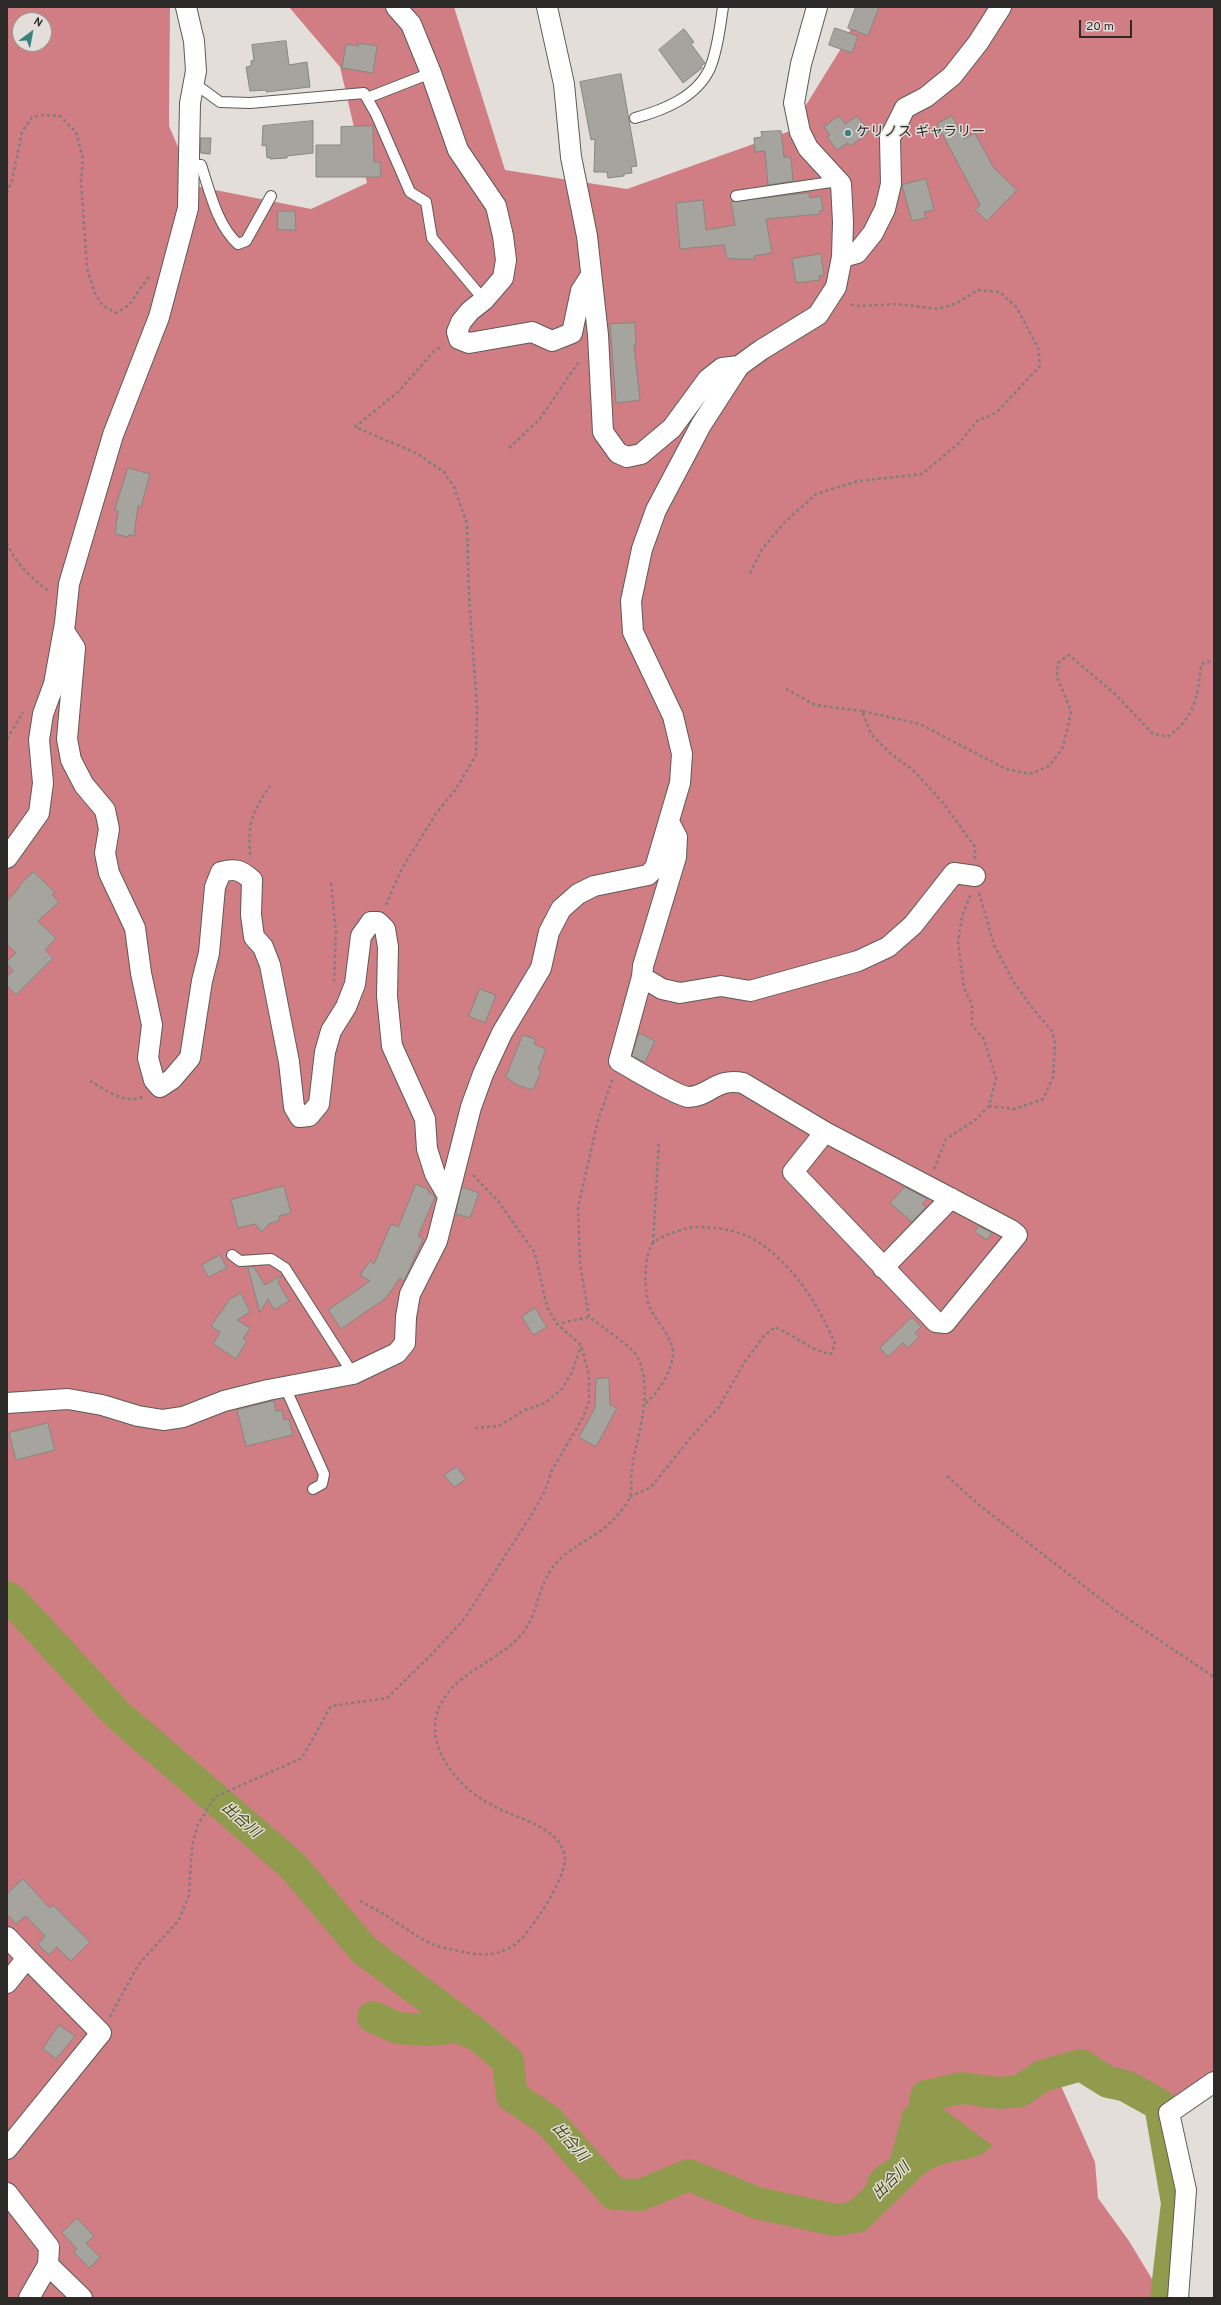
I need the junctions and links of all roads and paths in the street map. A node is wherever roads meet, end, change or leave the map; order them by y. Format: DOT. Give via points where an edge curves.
graph roads {
  1 [pos="186,7"];
  2 [pos="396,7"];
  3 [pos="547,7"];
  4 [pos="723,7"];
  5 [pos="1001,7"];
  6 [pos="810,10"];
  7 [pos="432,73"];
  8 [pos="194,84"];
  9 [pos="367,98"];
  10 [pos="636,118"];
  11 [pos="190,164"];
  12 [pos="838,181"];
  13 [pos="7,193"];
  14 [pos="271,196"];
  15 [pos="736,196"];
  16 [pos="842,257"];
  17 [pos="153,271"];
  18 [pos="590,277"];
  19 [pos="484,300"];
  20 [pos="828,300"];
  21 [pos="598,335"];
  22 [pos="460,339"];
  23 [pos="739,366"];
  24 [pos="508,448"];
  25 [pos="7,543"];
  26 [pos="750,573"];
  27 [pos="67,605"];
  28 [pos="64,631"];
  29 [pos="1214,660"];
  30 [pos="786,689"];
  31 [pos="862,710"];
  32 [pos="270,786"];
  33 [pos="669,822"];
  34 [pos="7,858"];
  35 [pos="975,876"];
  36 [pos="252,880"];
  37 [pos="331,883"];
  38 [pos="378,922"];
  39 [pos="642,977"];
  40 [pos="334,987"];
  41 [pos="619,1061"];
  42 [pos="90,1081"];
  43 [pos="160,1087"];
  44 [pos="989,1106"];
  45 [pos="825,1132"];
  46 [pos="659,1141"];
  47 [pos="457,1164"];
  48 [pos="927,1185"];
  49 [pos="448,1196"];
  50 [pos="951,1198"];
  51 [pos="653,1244"];
  52 [pos="232,1255"];
  53 [pos="883,1268"];
  54 [pos="589,1317"];
  55 [pos="556,1324"];
  56 [pos="581,1345"];
  57 [pos="353,1374"];
  58 [pos="285,1387"];
  59 [pos="7,1403"];
  60 [pos="644,1406"];
  61 [pos="475,1428"];
  62 [pos="947,1476"];
  63 [pos="314,1489"];
  64 [pos="630,1497"];
  65 [pos="1214,1677"];
  66 [pos="360,1901"];
  67 [pos="7,1937"];
  68 [pos="27,1958"];
  69 [pos="7,1983"];
  70 [pos="101,2033"];
  71 [pos="1214,2082"];
  72 [pos="7,2149"];
  73 [pos="7,2193"];
  74 [pos="48,2265"];
  75 [pos="28,2298"];
  76 [pos="82,2298"];
  77 [pos="1178,2298"];
  1 -- 8 [label="street" via="194,49"];
  2 -- 7 [label="street" via="410,24"];
  3 -- 18 [label="street" via="564,84 571,157 587,236"];
  4 -- 10 [label="lane" via="710,67 699,86 670,106"];
  5 -- 16 [label="street" via="978,43 952,76 926,97 906,108 890,138 891,184 886,209 873,233 857,253"];
  6 -- 12 [label="street" via="794,103 800,132 808,148"];
  7 -- 9 [label="lane"];
  7 -- 19 [label="street" via="458,150 496,206 503,236 506,260 503,278"];
  8 -- 9 [label="lane" via="220,102 250,103 364,93"];
  8 -- 11 [label="street" via="189,125"];
  9 -- 19 [label="lane" via="410,192 426,202 432,238"];
  11 -- 14 [label="lane" via="202,166 221,220 230,237 238,244 246,241"];
  11 -- 27 [label="street" via="188,208 159,317 113,435 69,584"];
  12 -- 15 [label="lane"];
  12 -- 16 [label="street" via="842,184"];
  13 -- 17 [label="path" via="14,173 22,132 32,117 60,116 76,132 83,159 81,180 87,268 94,291 102,305 116,313 129,305"];
  16 -- 20 [label="street" via="836,287"];
  18 -- 21 [label="street"];
  18 -- 22 [label="street" via="581,291 572,333 552,341 532,332 469,343"];
  19 -- 22 [label="street" via="461,322 457,332"];
  20 -- 23 [label="street" via="818,315"];
  20 -- 26 [label="path" via="860,306 897,304 938,309 955,304 978,290 1000,292 1016,308 1038,348 1040,366 996,413 977,421 960,442 922,474 858,481 816,494 784,523 762,549"];
  21 -- 23 [label="street" via="603,432 618,453 627,457 641,454 658,443 690,406 708,379 722,368"];
  21 -- 24 [label="path" via="538,420"];
  22 -- 38 [label="path" via="435,350 398,392 355,427 416,453 444,472 454,487 468,524 469,596 477,707 476,755 401,870"];
  23 -- 33 [label="street" via="701,425 656,510 642,549 631,601 633,632 673,716 682,754 680,783"];
  25 -- 27 [label="path" via="10,552 38,583"];
  27 -- 28 [label="street"];
  28 -- 34 [label="street" via="54,684 43,714 39,740 43,783 39,813"];
  28 -- 43 [label="street" via="74,648 67,739 71,760 84,785 105,810 108,828 106,860 109,873 135,928 152,1025 148,1058 154,1080"];
  29 -- 31 [label="path" via="1201,664 1193,707 1181,728 1167,738 1152,733 1115,694 1069,655 1058,663 1057,677 1071,711 1062,749 1049,766 1030,774 1006,769 920,724"];
  30 -- 31 [label="path" via="816,705 834,709"];
  31 -- 35 [label="path" via="871,734 890,753 914,771 944,804 975,847"];
  32 -- 36 [label="path" via="255,809 249,828"];
  33 -- 39 [label="street" via="677,837 676,857 643,966"];
  33 -- 47 [label="street" via="655,868 648,875 594,886 578,894 561,909 549,932 541,968 502,1033 483,1074 471,1107"];
  35 -- 39 [label="street" via="954,873 913,925 888,947 858,961 750,991 721,986 680,993 662,989"];
  35 -- 44 [label="path" via="969,902 962,916 958,942 964,988 972,1004 972,1025 984,1038 996,1078"];
  35 -- 44 [label="path" via="994,945 1013,981 1033,1010 1052,1031 1055,1043 1053,1077 1042,1099 1014,1109"];
  36 -- 38 [label="street" via="251,915 254,937 263,947 270,965 289,1062 294,1107 300,1117 310,1116 319,1104 325,1052 331,1031 346,1007 355,984 361,936 371,922"];
  36 -- 43 [label="street" via="243,871 232,869 221,872 215,887 209,954 202,981 190,1058 172,1079"];
  37 -- 40 [label="path" via="336,933"];
  38 -- 49 [label="street" via="385,929 388,947 387,996 392,1046 425,1119 427,1149 433,1168"];
  39 -- 41 [label="street"];
  41 -- 45 [label="street" via="686,1097 699,1094 722,1082 733,1080 743,1083"];
  41 -- 54 [label="path" via="598,1120 578,1207 580,1264"];
  42 -- 43 [label="path" via="121,1098 137,1100"];
  44 -- 48 [label="path" via="974,1121 946,1139"];
  45 -- 48 [label="street"];
  45 -- 53 [label="street" via="793,1172"];
  46 -- 51 [label="path"];
  47 -- 49 [label="street"];
  47 -- 55 [label="path" via="473,1175 498,1201 534,1253 547,1307"];
  48 -- 50 [label="street"];
  49 -- 57 [label="street" via="436,1241 410,1294 405,1342 397,1353"];
  50 -- 53 [label="street"];
  50 -- 53 [label="street" via="1017,1235 945,1323 936,1322"];
  51 -- 60 [label="path" via="646,1262 646,1292 650,1308 663,1328 673,1352 656,1395"];
  51 -- 64 [label="path" via="662,1237 692,1226 719,1227 741,1232 766,1247 796,1277 828,1325 835,1344 831,1354 816,1352 791,1334 775,1327 763,1337 744,1363 719,1407 651,1487"];
  52 -- 57 [label="lane" via="240,1261 270,1259 285,1268"];
  54 -- 55 [label="path"];
  54 -- 60 [label="path" via="637,1354 644,1372"];
  55 -- 56 [label="path"];
  56 -- 61 [label="path" via="572,1372 557,1394 499,1426"];
  56 -- 70 [label="path" via="589,1375 589,1401 552,1470 545,1490 465,1618 387,1698 331,1706 302,1758 215,1797 198,1824 192,1846 189,1895 179,1920 138,1965"];
  57 -- 58 [label="street"];
  58 -- 59 [label="street" via="224,1401 184,1417 163,1420 68,1399"];
  58 -- 63 [label="lane" via="324,1474 322,1484"];
  60 -- 64 [label="path" via="635,1442"];
  62 -- 65 [label="path" via="979,1505 1115,1610"];
  64 -- 66 [label="path" via="601,1532 570,1549 553,1567 541,1587 525,1630 498,1655 454,1685 441,1702 436,1720 436,1744 446,1765 464,1784 482,1800 548,1832 559,1842 565,1856 559,1880 527,1932 515,1945 498,1952 478,1955 433,1945"];
  67 -- 68 [label="street"];
  68 -- 69 [label="street"];
  68 -- 70 [label="street"];
  70 -- 72 [label="street"];
  71 -- 77 [label="street" via="1169,2113 1186,2190"];
  73 -- 74 [label="street" via="49,2247"];
  74 -- 75 [label="street"];
  74 -- 76 [label="street"];
}
